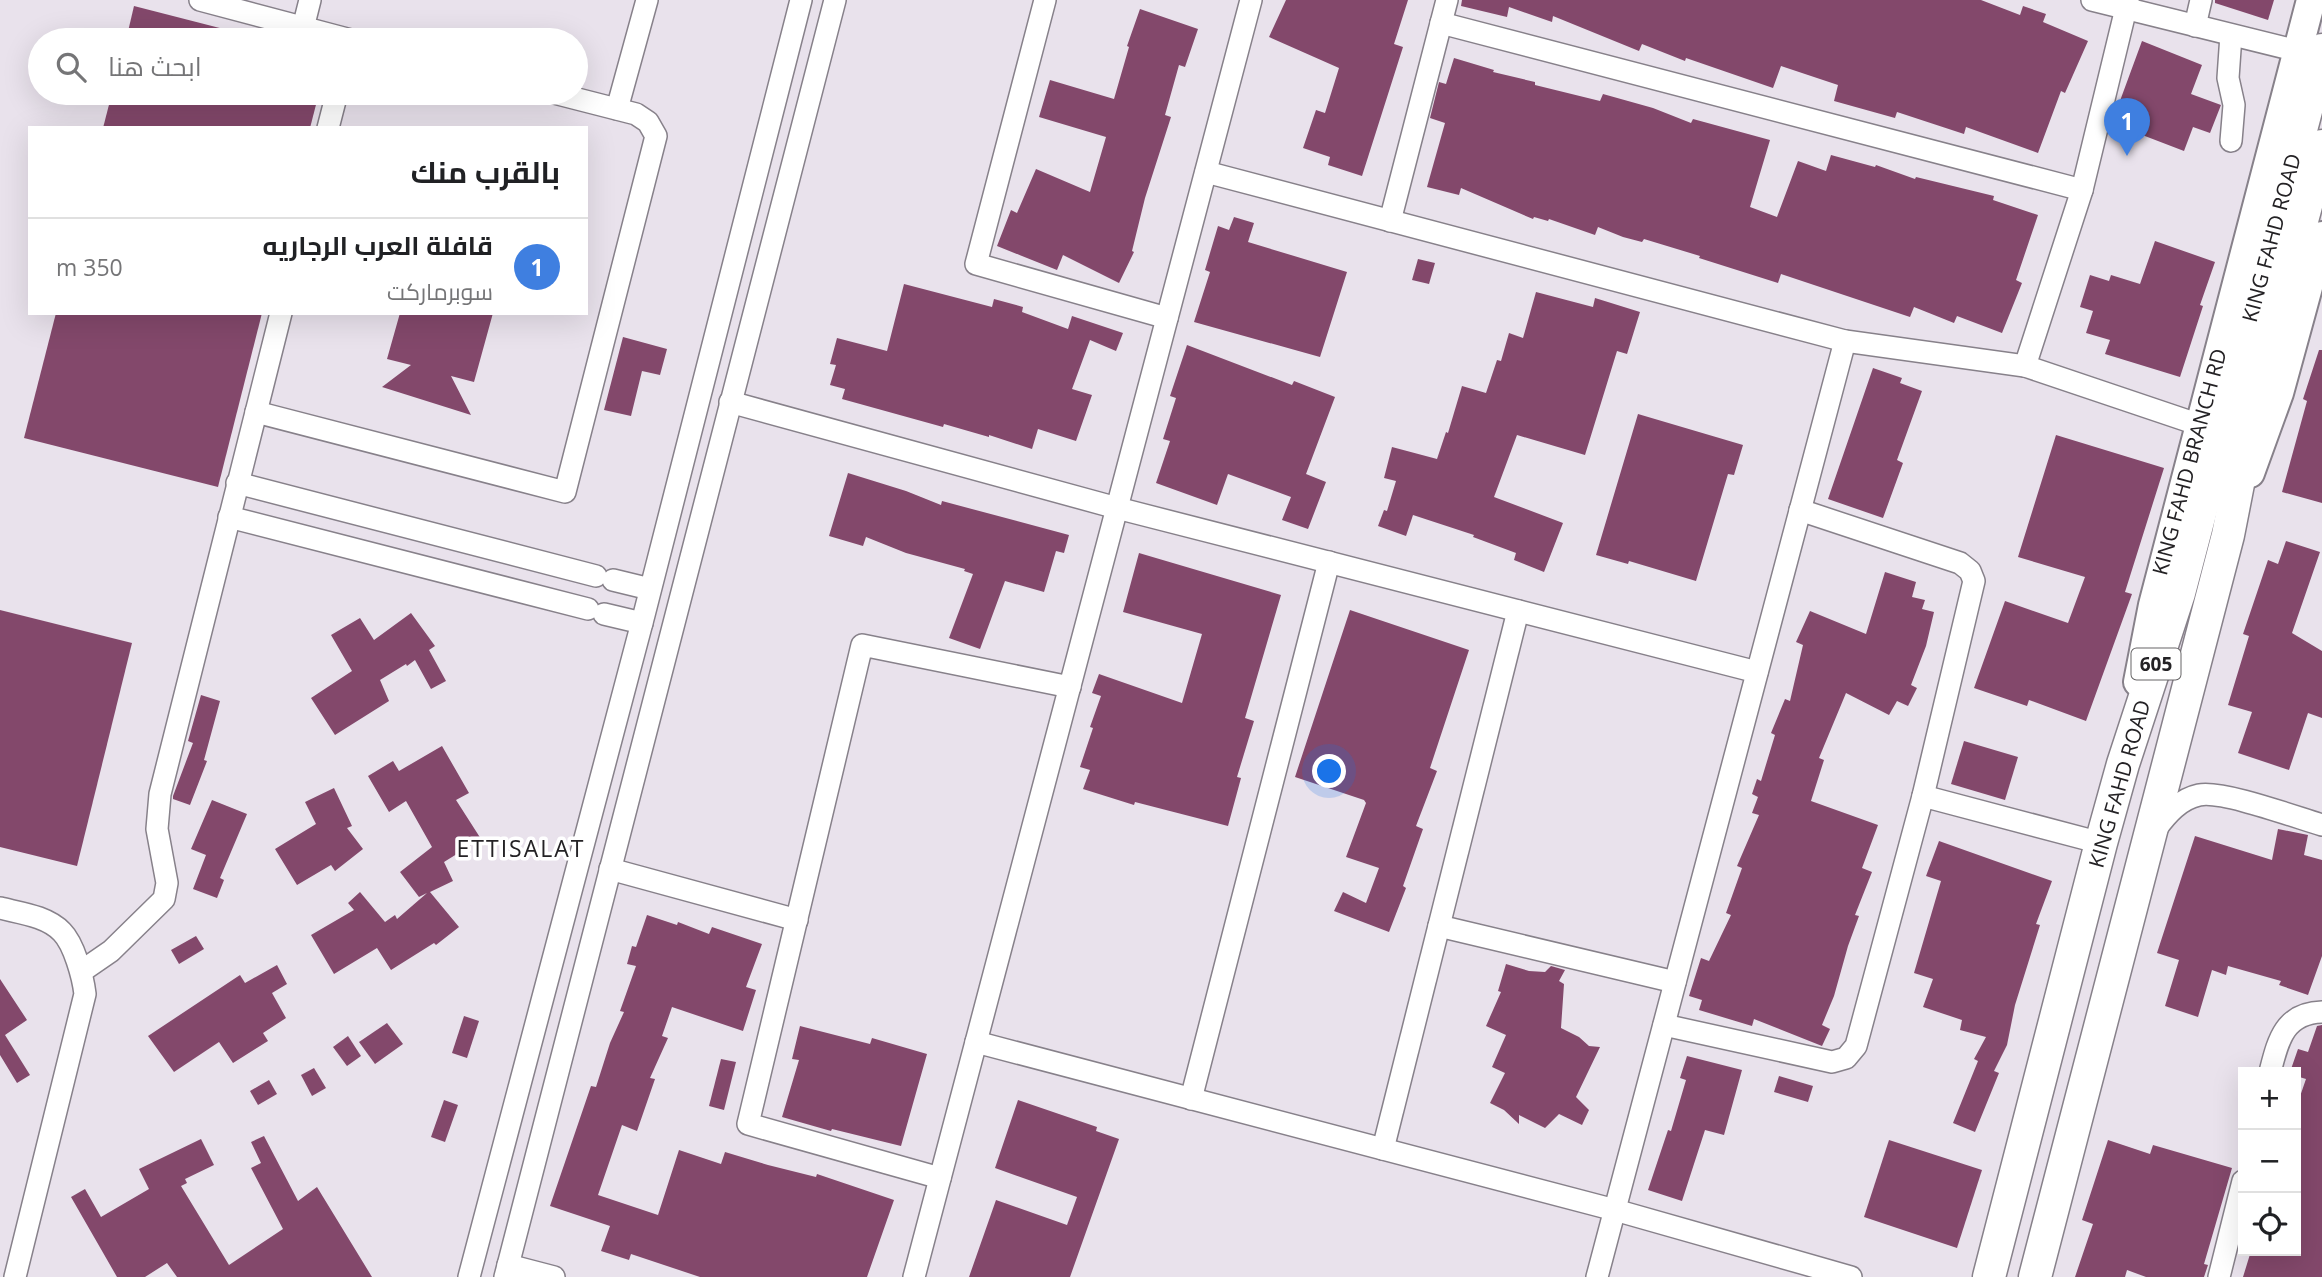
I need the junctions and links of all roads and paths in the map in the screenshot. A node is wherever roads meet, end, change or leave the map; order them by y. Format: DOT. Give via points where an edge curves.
graph roads {
  1 [pos="200,0"];
  2 [pos="310,0"];
  3 [pos="647,0"];
  4 [pos="802,0"];
  5 [pos="835,0"];
  6 [pos="1045,0"];
  7 [pos="1251,0"];
  8 [pos="1447,0"];
  9 [pos="2092,0"];
  10 [pos="2201,0"];
  11 [pos="2311,0"];
  12 [pos="2127,4"];
  13 [pos="1441,23"];
  14 [pos="2195,26"];
  15 [pos="303,28"];
  16 [pos="2231,35"];
  17 [pos="2310,50"];
  18 [pos="588,102"];
  19 [pos="334,105"];
  20 [pos="617,109"];
  21 [pos="329,126"];
  22 [pos="2231,141"];
  23 [pos="2322,146"];
  24 [pos="1206,172"];
  25 [pos="2082,190"];
  26 [pos="1390,220"];
  27 [pos="2322,236"];
  28 [pos="280,315"];
  29 [pos="1167,318"];
  30 [pos="1845,341"];
  31 [pos="2025,366"];
  32 [pos="730,402"];
  33 [pos="256,412"];
  34 [pos="2200,425"];
  35 [pos="237,483"];
  36 [pos="1117,508"];
  37 [pos="1800,510"];
  38 [pos="229,517"];
  39 [pos="2228,535"];
  40 [pos="1329,562"];
  41 [pos="650,589"];
  42 [pos="1518,611"];
  43 [pos="642,623"];
  44 [pos="1757,672"];
  45 [pos="1070,687"];
  46 [pos="2123,764"];
  47 [pos="1923,796"];
  48 [pos="2322,825"];
  49 [pos="2149,837"];
  50 [pos="2101,843"];
  51 [pos="610,869"];
  52 [pos="0,908"];
  53 [pos="797,920"];
  54 [pos="1439,926"];
  55 [pos="82,971"];
  56 [pos="1675,982"];
  57 [pos="2322,1012"];
  58 [pos="1664,1025"];
  59 [pos="976,1042"];
  60 [pos="2271,1067"];
  61 [pos="1191,1099"];
  62 [pos="1384,1149"];
  63 [pos="940,1178"];
  64 [pos="2240,1193"];
  65 [pos="1615,1210"];
  66 [pos="507,1271"];
  67 [pos="15,1277"];
  68 [pos="469,1277"];
  69 [pos="554,1277"];
  70 [pos="914,1277"];
  71 [pos="1597,1277"];
  72 [pos="1851,1277"];
  73 [pos="1989,1277"];
  74 [pos="2035,1277"];
  75 [pos="2219,1277"];
  1 -- 15 [label="street"];
  2 -- 15 [label="street"];
  3 -- 20 [label="street"];
  4 -- 41 [label="street"];
  5 -- 32 [label="street"];
  6 -- 29 [label="street" via="976,264"];
  7 -- 24 [label="street"];
  8 -- 13 [label="street"];
  9 -- 12 [label="street"];
  10 -- 14 [label="street"];
  11 -- 17 [label="main road, KING FAHD BRANCH RD"];
  12 -- 14 [label="street"];
  12 -- 25 [label="street"];
  13 -- 25 [label="street"];
  13 -- 26 [label="street"];
  14 -- 16 [label="street"];
  16 -- 17 [label="street"];
  16 -- 22 [label="street"];
  17 -- 34 [label="main road, KING FAHD BRANCH RD"];
  17 -- 46 [label="highway, KING FAHD ROAD / 605" via="2179,593"];
  18 -- 20 [label="street"];
  19 -- 21 [label="street"];
  20 -- 33 [label="street" via="648,122 656,136 565,492"];
  23 -- 39 [label="highway, KING FAHD ROAD / 605" via="2256,392"];
  24 -- 26 [label="street"];
  24 -- 29 [label="street"];
  25 -- 31 [label="street"];
  26 -- 30 [label="street"];
  27 -- 39 [label="main road" via="2279,393"];
  28 -- 33 [label="street"];
  29 -- 36 [label="street"];
  30 -- 31 [label="street"];
  30 -- 37 [label="street"];
  31 -- 34 [label="street"];
  32 -- 36 [label="street"];
  32 -- 51 [label="street"];
  33 -- 35 [label="street"];
  34 -- 46 [label="main road, KING FAHD BRANCH RD" via="2153,605"];
  35 -- 38 [label="street"];
  35 -- 41 [label="street"];
  36 -- 40 [label="street"];
  36 -- 45 [label="street"];
  37 -- 44 [label="street"];
  37 -- 47 [label="street" via="1960,563 1974,581"];
  38 -- 43 [label="street"];
  38 -- 55 [label="street" via="160,794 157,829 167,883 164,899 111,951"];
  39 -- 49 [label="highway, KING FAHD ROAD / 605"];
  40 -- 42 [label="street"];
  40 -- 61 [label="street"];
  41 -- 43 [label="street"];
  42 -- 44 [label="street"];
  42 -- 54 [label="street"];
  43 -- 68 [label="street"];
  44 -- 56 [label="street"];
  45 -- 53 [label="street" via="862,645"];
  45 -- 59 [label="street"];
  46 -- 50 [label="highway, KING FAHD ROAD / 605"];
  47 -- 50 [label="street"];
  47 -- 58 [label="street" via="1856,1046 1846,1058 1832,1062"];
  48 -- 49 [label="street" via="2216,794 2198,795 2180,803"];
  49 -- 74 [label="highway, KING FAHD ROAD / 605"];
  50 -- 73 [label="highway, KING FAHD ROAD / 605"];
  51 -- 53 [label="street"];
  51 -- 66 [label="street"];
  52 -- 55 [label="street" via="38,917 63,932"];
  53 -- 63 [label="street" via="748,1124"];
  54 -- 56 [label="street"];
  54 -- 62 [label="street"];
  55 -- 67 [label="street" via="85,994"];
  56 -- 58 [label="street"];
  57 -- 60 [label="street" via="2304,1013 2289,1024"];
  58 -- 65 [label="street"];
  59 -- 61 [label="street"];
  59 -- 63 [label="street"];
  61 -- 62 [label="street"];
  62 -- 65 [label="street"];
  63 -- 70 [label="street"];
  64 -- 75 [label="street"];
  65 -- 71 [label="street"];
  65 -- 72 [label="street"];
  66 -- 69 [label="street"];
}
